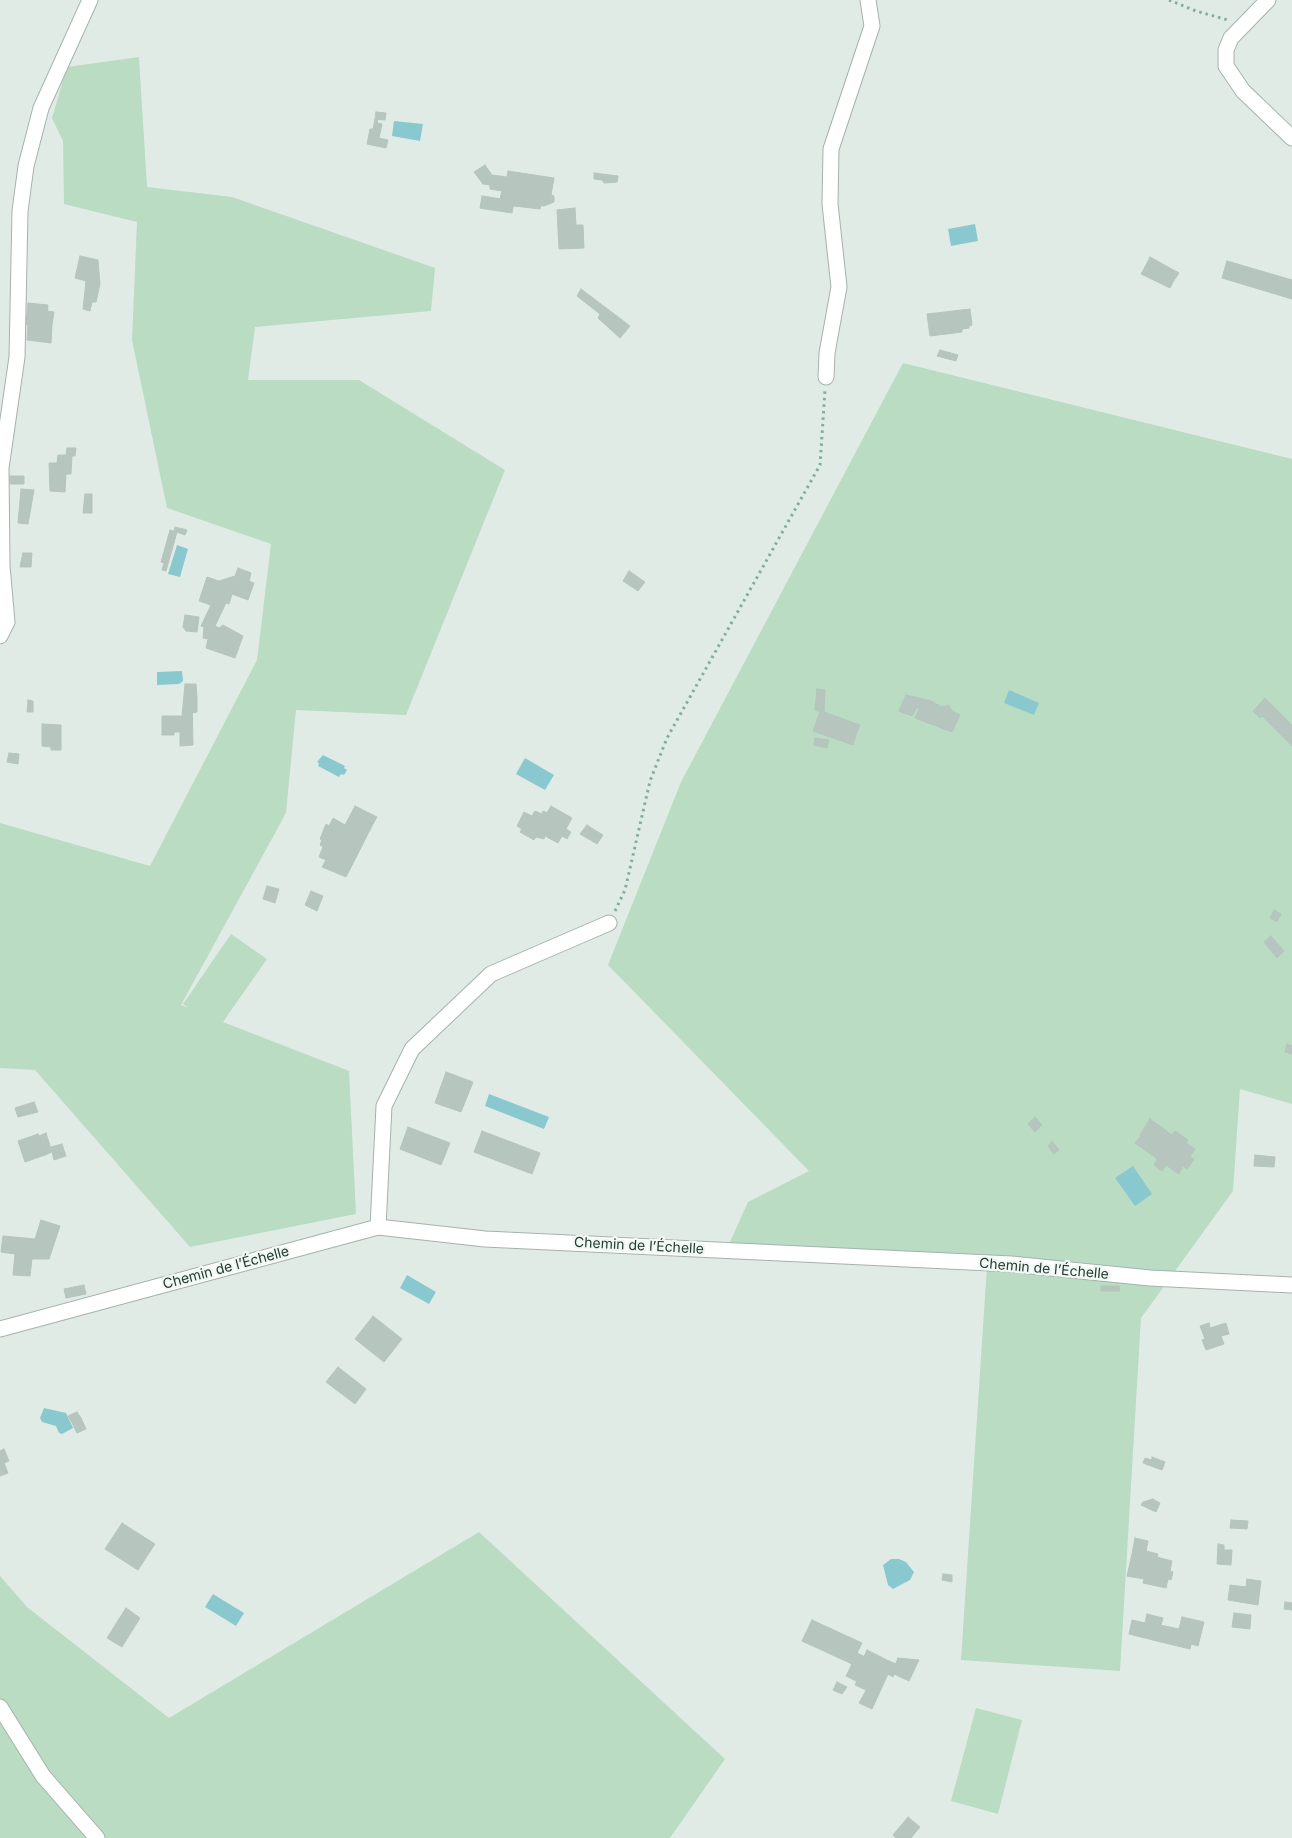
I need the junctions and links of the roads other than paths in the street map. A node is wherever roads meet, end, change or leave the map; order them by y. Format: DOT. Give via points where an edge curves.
graph roads {
  1 [pos="90,0"];
  2 [pos="868,0"];
  3 [pos="1268,0"];
  4 [pos="1292,138"];
  5 [pos="826,377"];
  6 [pos="0,636"];
  7 [pos="609,923"];
  8 [pos="378,1227"];
  9 [pos="1292,1285"];
  10 [pos="0,1329"];
  11 [pos="0,1707"];
  12 [pos="97,1838"];
  1 -- 6 [label="street" via="41,108 20,211 17,358 1,468 2,566 8,622"];
  2 -- 5 [label="street" via="872,26 831,149 830,204 839,287 827,352"];
  3 -- 4 [label="street" via="1231,38 1226,50 1226,66 1243,91"];
  7 -- 8 [label="street" via="491,974 412,1050 384,1106"];
  8 -- 9 [label="street, Chemin de l’Échelle" via="485,1239 1011,1264 1150,1278"];
  8 -- 10 [label="street, Chemin de l’Échelle"];
  11 -- 12 [label="street" via="43,1776"];
}
